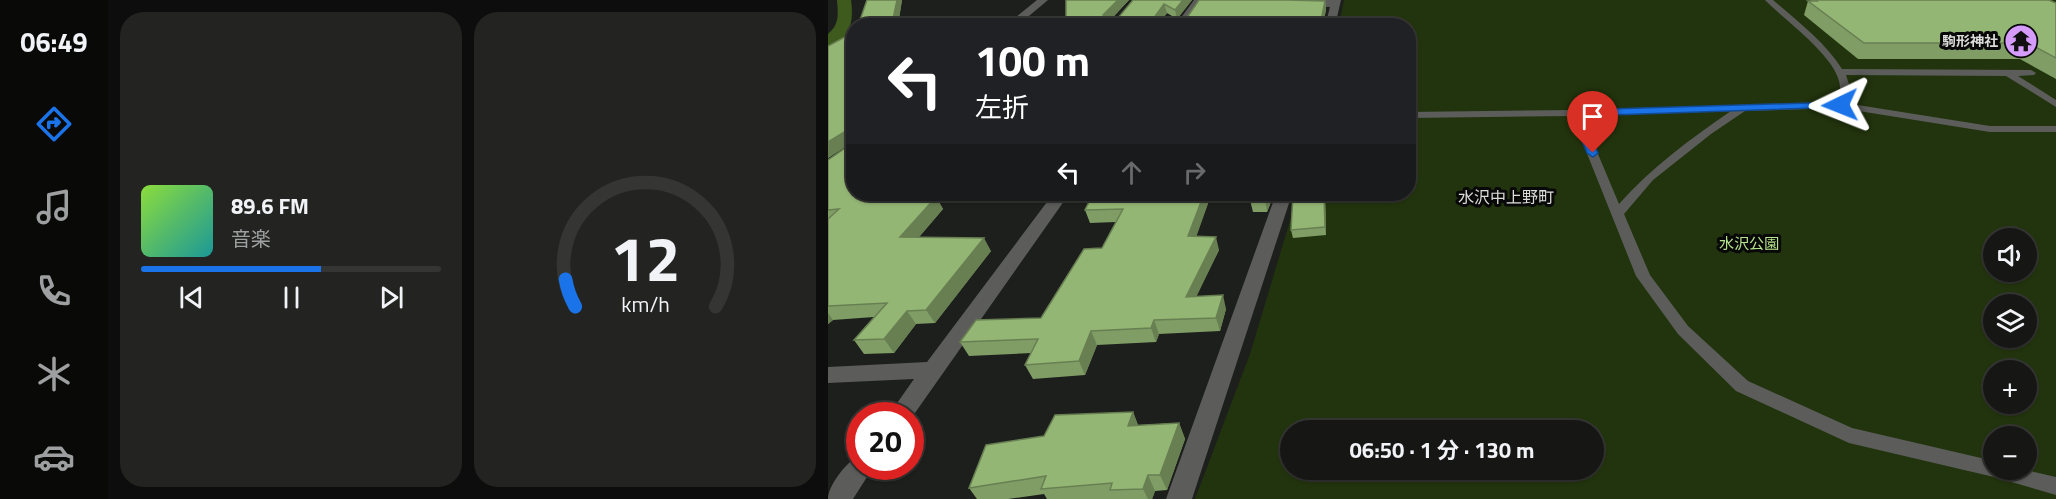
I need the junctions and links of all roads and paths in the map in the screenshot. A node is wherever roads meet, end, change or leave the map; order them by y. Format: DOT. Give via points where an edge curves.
graph roads {
  1 [pos="1043,0"];
  2 [pos="1199,0"];
  3 [pos="1769,0"];
  4 [pos="1288,2"];
  5 [pos="1335,2"];
  6 [pos="1020,18"];
  7 [pos="1186,18"];
  8 [pos="1332,18"];
  9 [pos="1840,72"];
  10 [pos="2008,73"];
  11 [pos="2031,73"];
  12 [pos="2056,104"];
  13 [pos="1840,105"];
  14 [pos="1742,109"];
  15 [pos="1576,113"];
  16 [pos="1416,115"];
  17 [pos="2056,129"];
  18 [pos="1056,201"];
  19 [pos="1282,201"];
  20 [pos="1618,213"];
  21 [pos="933,370"];
  22 [pos="828,375"];
  23 [pos="910,402"];
  24 [pos="1983,466"];
  25 [pos="852,480"];
  26 [pos="2034,480"];
  27 [pos="2056,486"];
  28 [pos="838,499"];
  29 [pos="1179,499"];
  1 -- 6 [label="street"];
  2 -- 7 [label="street"];
  3 -- 9 [label="lane" via="1821,47"];
  4 -- 5 [label="street"];
  5 -- 8 [label="street"];
  9 -- 10 [label="lane"];
  9 -- 13 [label="lane" via="1846,86"];
  10 -- 11 [label="lane"];
  10 -- 12 [label="lane"];
  13 -- 14 [label="lane"];
  13 -- 17 [label="lane" via="1990,129"];
  14 -- 15 [label="lane"];
  14 -- 20 [label="lane" via="1649,178"];
  15 -- 16 [label="lane"];
  15 -- 20 [label="lane"];
  18 -- 21 [label="street"];
  19 -- 29 [label="street"];
  20 -- 24 [label="lane" via="1643,276 1683,330 1742,386 1849,435"];
  21 -- 22 [label="street"];
  21 -- 23 [label="street"];
  25 -- 28 [label="street"];
  26 -- 27 [label="lane"];
}
